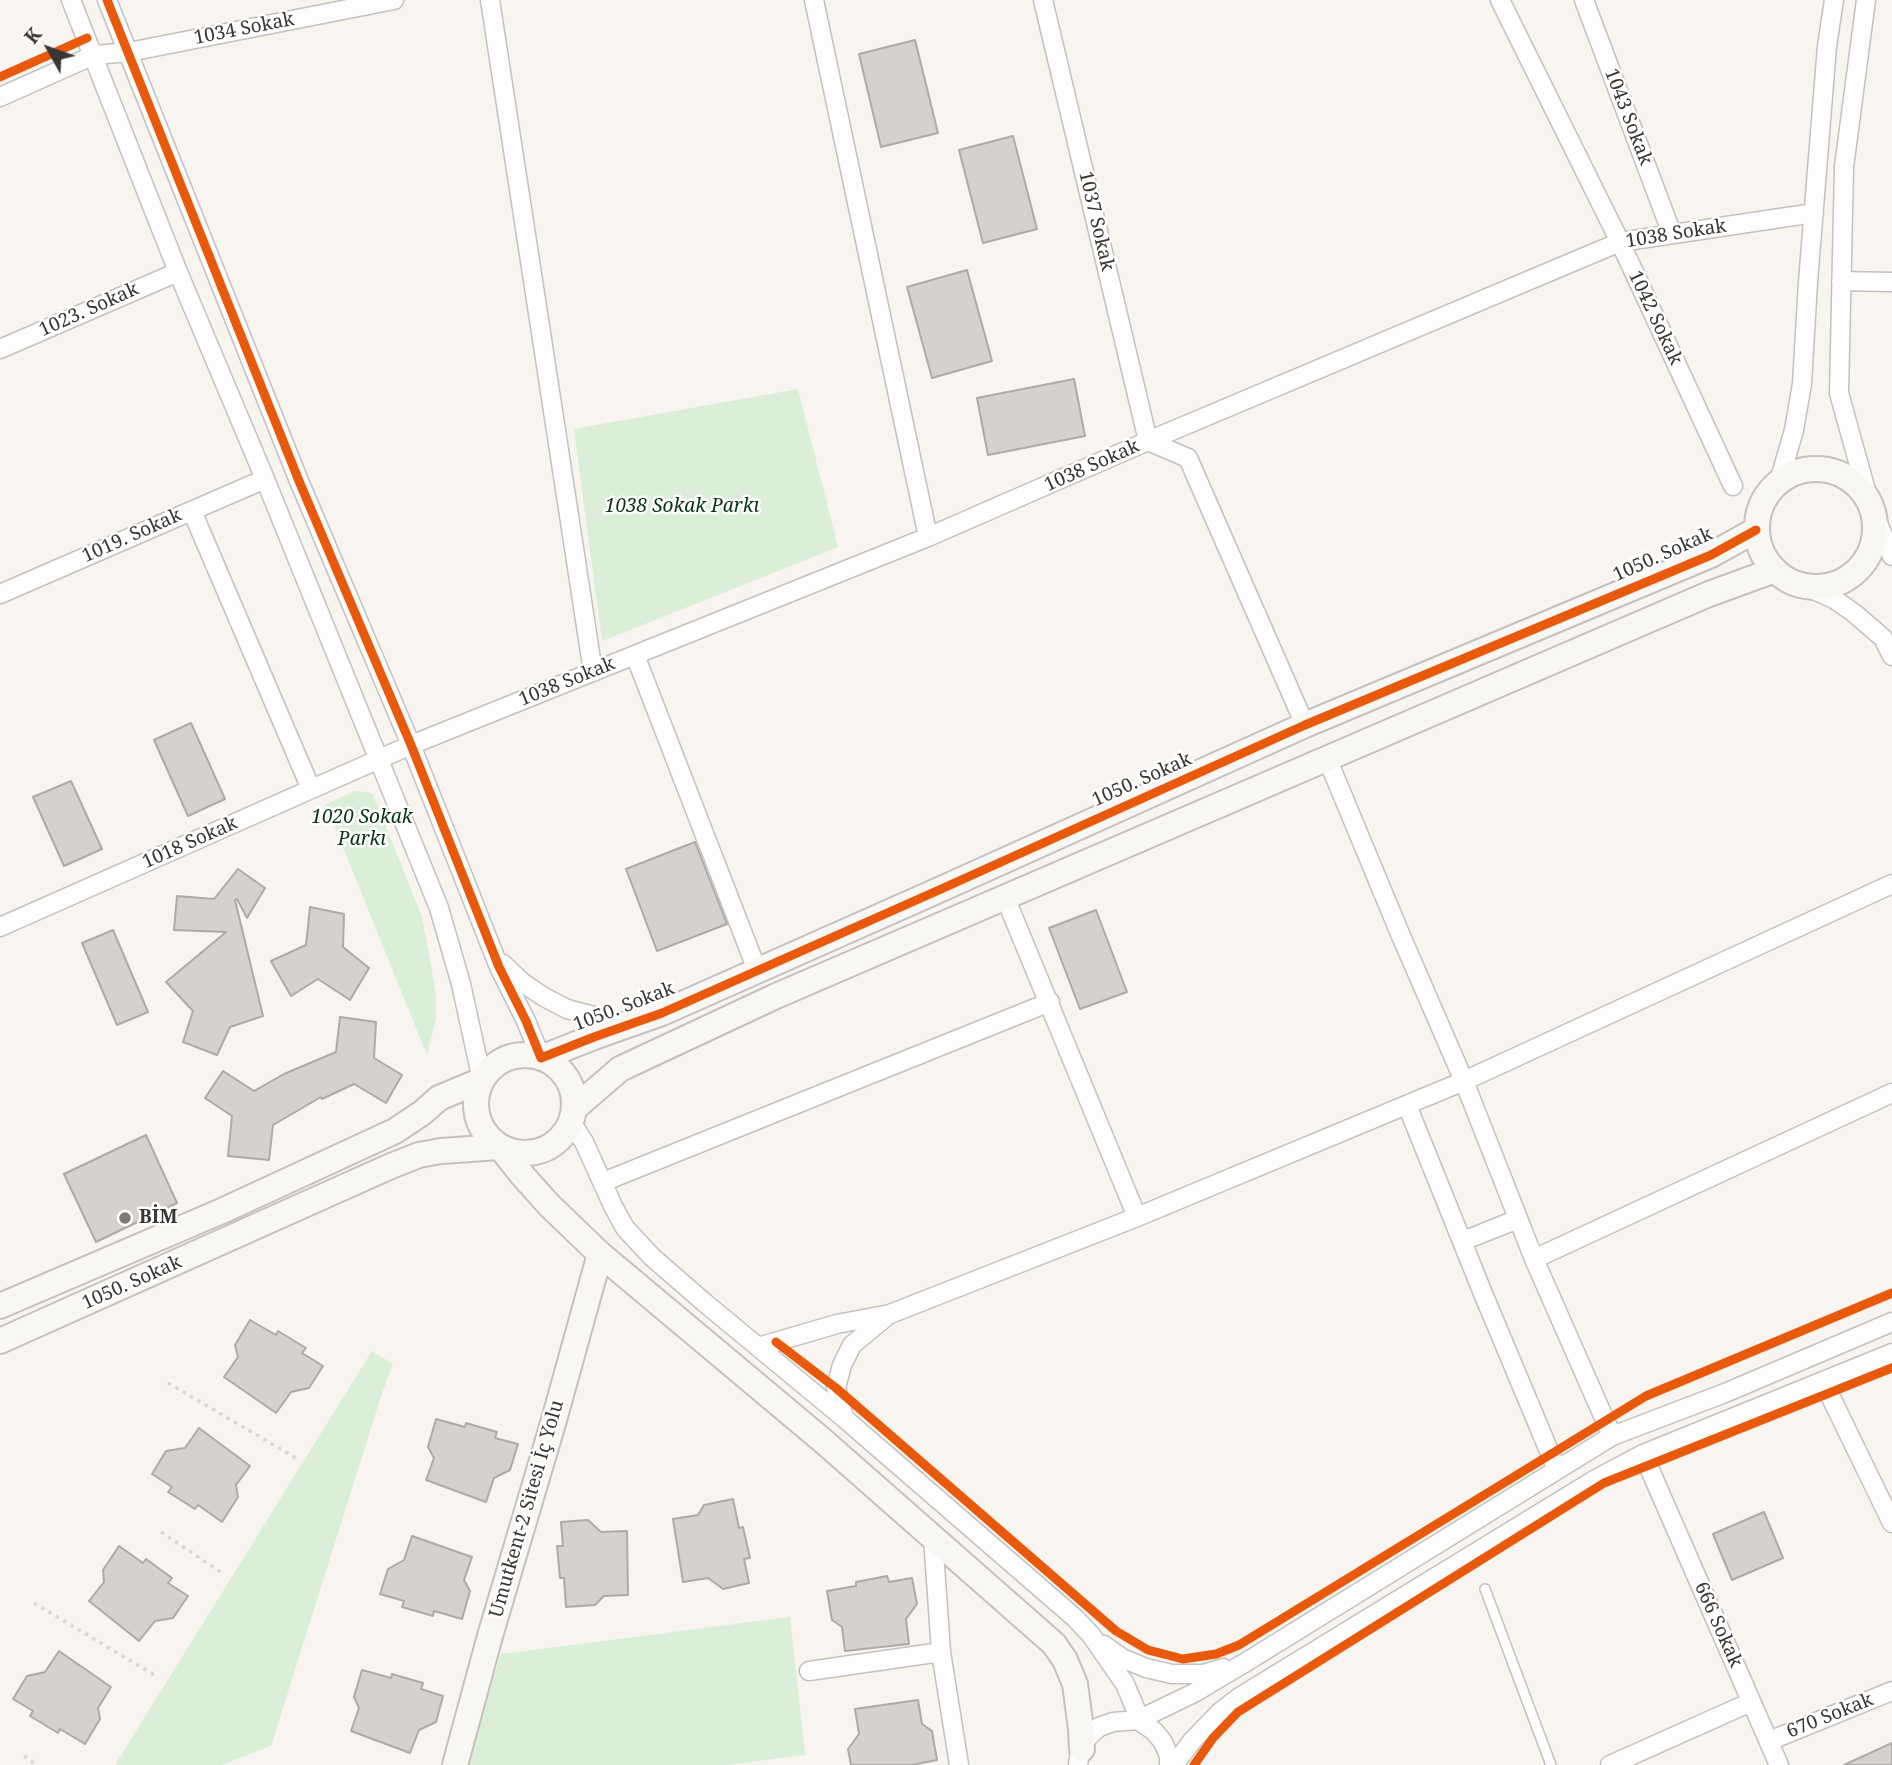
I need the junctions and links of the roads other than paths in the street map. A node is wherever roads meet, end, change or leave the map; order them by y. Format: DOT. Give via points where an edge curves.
graph roads {
  1 [pos="71,0"];
  2 [pos="107,0"];
  3 [pos="394,0"];
  4 [pos="490,0"];
  5 [pos="814,0"];
  6 [pos="1043,0"];
  7 [pos="1500,0"];
  8 [pos="1584,0"];
  9 [pos="1834,0"];
  10 [pos="1866,0"];
  11 [pos="130,52"];
  12 [pos="94,55"];
  13 [pos="0,97"];
  14 [pos="1814,213"];
  15 [pos="1672,234"];
  16 [pos="1620,242"];
  17 [pos="178,272"];
  18 [pos="1841,281"];
  19 [pos="1892,282"];
  20 [pos="0,349"];
  21 [pos="1148,441"];
  22 [pos="265,479"];
  23 [pos="1779,482"];
  24 [pos="1733,486"];
  25 [pos="1870,505"];
  26 [pos="192,511"];
  27 [pos="1756,530"];
  28 [pos="928,537"];
  29 [pos="1892,556"];
  30 [pos="1775,570"];
  31 [pos="1807,587"];
  32 [pos="0,594"];
  33 [pos="635,655"];
  34 [pos="1892,656"];
  35 [pos="593,671"];
  36 [pos="1305,725"];
  37 [pos="411,745"];
  38 [pos="1326,758"];
  39 [pos="379,759"];
  40 [pos="311,789"];
  41 [pos="1892,884"];
  42 [pos="1005,897"];
  43 [pos="0,927"];
  44 [pos="495,957"];
  45 [pos="757,970"];
  46 [pos="1050,1002"];
  47 [pos="634,1022"];
  48 [pos="541,1058"];
  49 [pos="482,1080"];
  50 [pos="1464,1081"];
  51 [pos="1892,1093"];
  52 [pos="1407,1105"];
  53 [pos="573,1115"];
  54 [pos="500,1147"];
  55 [pos="603,1182"];
  56 [pos="1137,1217"];
  57 [pos="1518,1219"];
  58 [pos="1463,1241"];
  59 [pos="600,1254"];
  60 [pos="1534,1259"];
  61 [pos="0,1306"];
  62 [pos="890,1314"];
  63 [pos="1892,1322"];
  64 [pos="0,1341"];
  65 [pos="758,1347"];
  66 [pos="1892,1353"];
  67 [pos="1823,1381"];
  68 [pos="844,1418"];
  69 [pos="1612,1436"];
  70 [pos="1643,1454"];
  71 [pos="1557,1470"];
  72 [pos="1892,1523"];
  73 [pos="933,1537"];
  74 [pos="1485,1589"];
  75 [pos="1091,1636"];
  76 [pos="941,1653"];
  77 [pos="1247,1662"];
  78 [pos="809,1671"];
  79 [pos="1892,1691"];
  80 [pos="1751,1702"];
  81 [pos="1138,1720"];
  82 [pos="1769,1741"];
  83 [pos="1080,1757"];
  84 [pos="455,1765"];
  85 [pos="959,1765"];
  86 [pos="1171,1765"];
  87 [pos="1552,1765"];
  88 [pos="1609,1765"];
  89 [pos="1779,1765"];
  1 -- 12 [label="street"];
  2 -- 11 [label="street"];
  3 -- 11 [label="street, 1034 Sokak"];
  4 -- 35 [label="street"];
  5 -- 28 [label="street"];
  6 -- 21 [label="street, 1037 Sokak"];
  7 -- 16 [label="street, 1042 Sokak"];
  8 -- 15 [label="street, 1043 Sokak"];
  9 -- 14 [label="street"];
  10 -- 18 [label="street" via="1844,167"];
  11 -- 12 [label="street, 1034 Sokak"];
  11 -- 37 [label="street" via="299,481"];
  12 -- 13 [label="street, 1034 Sokak"];
  12 -- 17 [label="street"];
  14 -- 15 [label="street, 1038 Sokak"];
  14 -- 23 [label="street" via="1802,384"];
  15 -- 16 [label="street, 1038 Sokak"];
  16 -- 21 [label="street, 1038 Sokak"];
  16 -- 24 [label="street, 1042 Sokak"];
  17 -- 20 [label="street, 1023. Sokak"];
  17 -- 22 [label="street"];
  18 -- 19 [label="street"];
  18 -- 25 [label="street" via="1839,393"];
  21 -- 28 [label="street, 1038 Sokak"];
  21 -- 36 [label="street" via="1188,458"];
  22 -- 26 [label="street, 1019. Sokak"];
  22 -- 39 [label="street"];
  23 -- 25 [label="street" via="1801,470 1838,473 1854,482"];
  23 -- 27 [label="street" via="1759,510"];
  25 -- 29 [label="street"];
  25 -- 31 [label="street" via="1875,532 1871,551 1861,566 1847,579"];
  26 -- 32 [label="street, 1019. Sokak"];
  26 -- 40 [label="street"];
  27 -- 30 [label="street" via="1761,550"];
  27 -- 36 [label="street, 1050. Sokak" via="1712,555"];
  28 -- 33 [label="street, 1038 Sokak"];
  30 -- 31 [label="street"];
  30 -- 38 [label="street"];
  31 -- 34 [label="street" via="1854,613 1882,638"];
  33 -- 35 [label="street, 1038 Sokak"];
  33 -- 45 [label="street"];
  35 -- 37 [label="street, 1038 Sokak"];
  36 -- 45 [label="street, 1050. Sokak"];
  37 -- 39 [label="street, 1038 Sokak"];
  37 -- 44 [label="street"];
  38 -- 42 [label="street"];
  38 -- 50 [label="street"];
  39 -- 40 [label="street, 1018 Sokak"];
  39 -- 49 [label="street" via="439,908"];
  40 -- 43 [label="street, 1018 Sokak"];
  41 -- 50 [label="street"];
  42 -- 46 [label="street"];
  42 -- 53 [label="street" via="661,1048 620,1069"];
  44 -- 47 [label="street" via="523,983 567,1009"];
  44 -- 48 [label="street"];
  45 -- 47 [label="street, 1050. Sokak"];
  46 -- 55 [label="street"];
  46 -- 56 [label="street"];
  47 -- 48 [label="street, 1050. Sokak"];
  48 -- 49 [label="street" via="516,1056 501,1062"];
  48 -- 53 [label="street" via="569,1081"];
  49 -- 54 [label="street" via="476,1103 478,1120"];
  49 -- 61 [label="street, 1050. Sokak" via="439,1098 395,1131"];
  50 -- 52 [label="street"];
  50 -- 57 [label="street"];
  51 -- 60 [label="street"];
  52 -- 56 [label="street"];
  52 -- 58 [label="street"];
  53 -- 54 [label="street" via="559,1140 547,1149 530,1153"];
  53 -- 55 [label="street"];
  54 -- 59 [label="street" via="550,1206"];
  54 -- 64 [label="street, 1050. Sokak" via="419,1155"];
  55 -- 65 [label="street" via="625,1228 652,1257"];
  56 -- 62 [label="street"];
  57 -- 58 [label="street"];
  57 -- 60 [label="street"];
  58 -- 71 [label="street"];
  59 -- 73 [label="street"];
  59 -- 84 [label="street, Umutkent-2 Sitesi İç Yolu"];
  60 -- 69 [label="street"];
  62 -- 65 [label="street"];
  62 -- 68 [label="street" via="852,1346 842,1365 836,1388"];
  63 -- 69 [label="street"];
  65 -- 68 [label="street"];
  66 -- 67 [label="street"];
  67 -- 70 [label="street"];
  67 -- 72 [label="street"];
  68 -- 75 [label="street" via="1031,1578"];
  69 -- 71 [label="street"];
  70 -- 80 [label="street, 666 Sokak"];
  70 -- 86 [label="street" via="1238,1698"];
  71 -- 77 [label="street"];
  73 -- 76 [label="street"];
  73 -- 83 [label="street" via="1054,1644 1065,1660 1075,1684"];
  74 -- 87 [label="lane"];
  75 -- 77 [label="street" via="1122,1658 1172,1674 1203,1674"];
  75 -- 81 [label="street" via="1125,1684"];
  76 -- 78 [label="street"];
  76 -- 85 [label="street"];
  77 -- 81 [label="street"];
  79 -- 82 [label="street, 670 Sokak"];
  80 -- 82 [label="street, 666 Sokak"];
  80 -- 88 [label="street"];
  81 -- 83 [label="street" via="1099,1727 1087,1738"];
  81 -- 86 [label="street" via="1163,1742"];
  82 -- 89 [label="street, 666 Sokak"];
}
